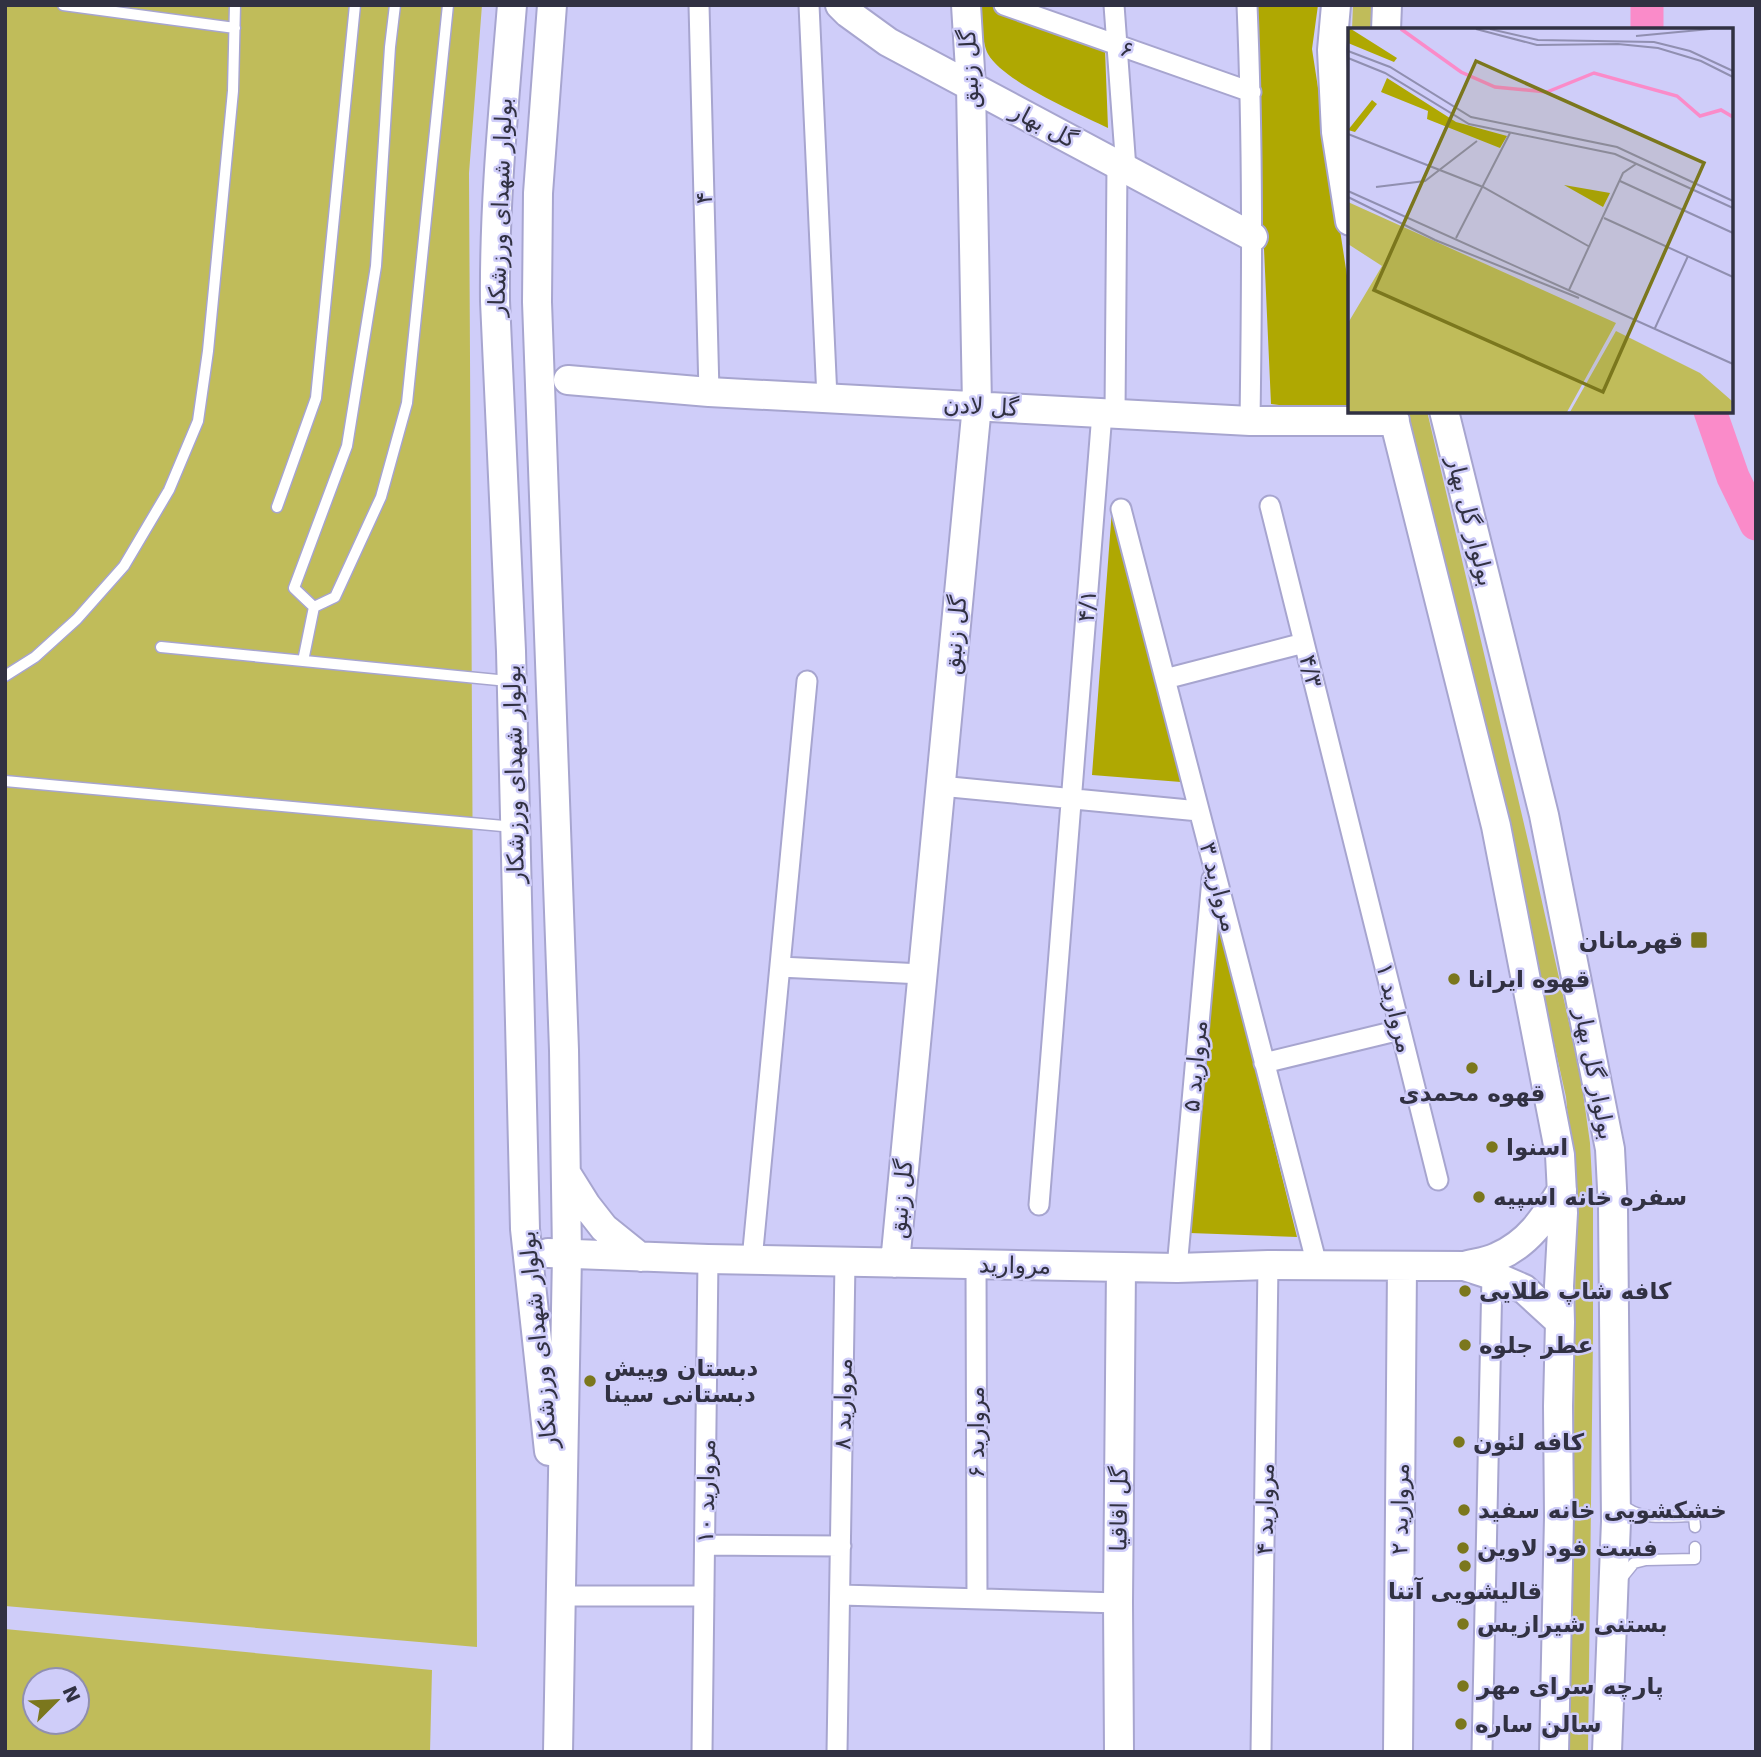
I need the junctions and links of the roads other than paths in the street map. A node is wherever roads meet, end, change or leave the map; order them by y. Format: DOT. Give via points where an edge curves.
graph roads {
  1 [pos="63,5"];
  2 [pos="235,5"];
  3 [pos="355,5"];
  4 [pos="395,5"];
  5 [pos="448,5"];
  6 [pos="512,5"];
  7 [pos="552,5"];
  8 [pos="699,5"];
  9 [pos="809,5"];
  10 [pos="840,5"];
  11 [pos="966,5"];
  12 [pos="1004,5"];
  13 [pos="1114,5"];
  14 [pos="1247,5"];
  15 [pos="1336,5"];
  16 [pos="1387,5"];
  17 [pos="234,28"];
  18 [pos="1386,28"];
  19 [pos="1116,45"];
  20 [pos="971,86"];
  21 [pos="1251,92"];
  22 [pos="1122,167"];
  23 [pos="1348,208"];
  24 [pos="1253,236"];
  25 [pos="568,380"];
  26 [pos="709,392"];
  27 [pos="827,398"];
  28 [pos="977,405"];
  29 [pos="1108,413"];
  30 [pos="1444,413"];
  31 [pos="1394,416"];
  32 [pos="1250,421"];
  33 [pos="1270,506"];
  34 [pos="277,507"];
  35 [pos="1121,509"];
  36 [pos="314,607"];
  37 [pos="1304,643"];
  38 [pos="161,647"];
  39 [pos="303,661"];
  40 [pos="5,676"];
  41 [pos="1165,679"];
  42 [pos="512,681"];
  43 [pos="807,681"];
  44 [pos="5,781"];
  45 [pos="940,786"];
  46 [pos="1071,799"];
  47 [pos="1199,811"];
  48 [pos="515,828"];
  49 [pos="1352,836"];
  50 [pos="1213,865"];
  51 [pos="780,967"];
  52 [pos="922,974"];
  53 [pos="1400,1030"];
  54 [pos="1264,1063"];
  55 [pos="566,1171"];
  56 [pos="1438,1180"];
  57 [pos="1562,1190"];
  58 [pos="1039,1205"];
  59 [pos="527,1252"];
  60 [pos="567,1254"];
  61 [pos="640,1257"];
  62 [pos="708,1259"];
  63 [pos="752,1260"];
  64 [pos="845,1262"];
  65 [pos="895,1263"];
  66 [pos="976,1264"];
  67 [pos="1268,1265"];
  68 [pos="1317,1265"];
  69 [pos="1402,1266"];
  70 [pos="1464,1266"];
  71 [pos="1121,1267"];
  72 [pos="1177,1268"];
  73 [pos="1492,1275"];
  74 [pos="1560,1322"];
  75 [pos="1615,1494"];
  76 [pos="1695,1527"];
  77 [pos="562,1541"];
  78 [pos="705,1545"];
  79 [pos="841,1546"];
  80 [pos="1695,1547"];
  81 [pos="1614,1588"];
  82 [pos="841,1595"];
  83 [pos="561,1596"];
  84 [pos="704,1596"];
  85 [pos="977,1599"];
  86 [pos="1118,1603"];
  87 [pos="558,1752"];
  88 [pos="702,1752"];
  89 [pos="837,1752"];
  90 [pos="1119,1752"];
  91 [pos="1261,1752"];
  92 [pos="1398,1752"];
  93 [pos="1482,1752"];
  94 [pos="1554,1752"];
  95 [pos="1607,1752"];
  1 -- 17 [label="lane"];
  2 -- 17 [label="lane"];
  3 -- 34 [label="lane" via="316,398"];
  4 -- 36 [label="lane" via="376,266 348,446 294,588"];
  5 -- 36 [label="lane" via="407,403 381,497 335,597"];
  6 -- 42 [label="main road, بولوار شهدای ورزشکار" via="494,246"];
  7 -- 55 [label="main road, بولوار شهدای ورزشکار" via="538,193 537,302"];
  8 -- 26 [label="street, ۴"];
  9 -- 27 [label="street"];
  10 -- 20 [label="main road, گل بهار" via="888,42"];
  11 -- 20 [label="main road, گل زنبق"];
  12 -- 19 [label="street, ۶"];
  13 -- 19 [label="street"];
  14 -- 21 [label="street"];
  15 -- 23 [label="main road" via="1332,50 1336,132"];
  16 -- 18 [label="main road"];
  17 -- 40 [label="lane" via="231,104 198,421 169,490 124,566 77,620"];
  19 -- 21 [label="street, ۶"];
  19 -- 22 [label="street"];
  20 -- 22 [label="main road, گل بهار"];
  20 -- 28 [label="main road, گل زنبق"];
  21 -- 24 [label="street"];
  22 -- 24 [label="main road, گل بهار"];
  22 -- 29 [label="street"];
  24 -- 32 [label="street"];
  25 -- 26 [label="main road, گل لادن"];
  26 -- 27 [label="main road, گل لادن"];
  27 -- 28 [label="main road, گل لادن"];
  28 -- 29 [label="main road, گل لادن"];
  28 -- 45 [label="main road, گل زنبق"];
  29 -- 32 [label="main road, گل لادن"];
  29 -- 46 [label="street, ۴/۱"];
  30 -- 75 [label="main road, بولوار گل بهار" via="1544,815 1610,1149"];
  31 -- 32 [label="main road, گل لادن"];
  31 -- 57 [label="main road" via="1496,826 1558,1142"];
  33 -- 37 [label="street, ۴/۳"];
  35 -- 41 [label="street, مروارید ۳"];
  36 -- 39 [label="lane"];
  37 -- 41 [label="street"];
  37 -- 49 [label="street, ۴/۳"];
  38 -- 39 [label="lane"];
  39 -- 42 [label="lane"];
  41 -- 47 [label="street, مروارید ۳"];
  42 -- 48 [label="main road, بولوار شهدای ورزشکار"];
  43 -- 51 [label="street"];
  44 -- 48 [label="lane"];
  45 -- 46 [label="street"];
  45 -- 52 [label="main road, گل زنبق"];
  46 -- 47 [label="street"];
  46 -- 58 [label="street, ۴/۱"];
  47 -- 50 [label="street, مروارید ۳"];
  48 -- 59 [label="main road, بولوار شهدای ورزشکار"];
  49 -- 53 [label="street, مروارید ۱"];
  50 -- 54 [label="street, مروارید ۳"];
  50 -- 72 [label="street, مروارید ۵"];
  51 -- 52 [label="street"];
  51 -- 63 [label="street"];
  52 -- 65 [label="main road, گل زنبق"];
  53 -- 54 [label="street"];
  53 -- 56 [label="street, مروارید ۱"];
  54 -- 68 [label="street, مروارید ۳"];
  55 -- 60 [label="main road, بولوار شهدای ورزشکار"];
  55 -- 61 [label="main road" via="604,1228"];
  57 -- 70 [label="main road, مروارید" via="1544,1220 1519,1245"];
  57 -- 74 [label="main road"];
  59 -- 60 [label="main road, مروارید"];
  59 -- 77 [label="main road, بولوار شهدای ورزشکار"];
  60 -- 61 [label="main road, مروارید"];
  60 -- 77 [label="main road, بولوار شهدای ورزشکار"];
  61 -- 62 [label="main road, مروارید"];
  62 -- 63 [label="main road, مروارید"];
  62 -- 78 [label="street, مروارید ۱۰"];
  63 -- 64 [label="main road, مروارید"];
  64 -- 65 [label="main road, مروارید"];
  64 -- 79 [label="street, مروارید ۸"];
  65 -- 66 [label="main road, مروارید"];
  66 -- 71 [label="main road, مروارید"];
  66 -- 85 [label="street, مروارید ۶"];
  67 -- 68 [label="main road, مروارید"];
  67 -- 72 [label="main road, مروارید"];
  67 -- 91 [label="street, مروارید ۴"];
  68 -- 69 [label="main road, مروارید"];
  69 -- 70 [label="main road, مروارید"];
  69 -- 92 [label="main road, مروارید ۲"];
  70 -- 73 [label="main road, مروارید"];
  71 -- 72 [label="main road, مروارید"];
  71 -- 86 [label="main road, گل اقاقیا"];
  73 -- 74 [label="main road, مروارید" via="1524,1289"];
  73 -- 93 [label="street"];
  74 -- 94 [label="main road"];
  75 -- 76 [label="lane" via="1634,1513 1694,1516"];
  75 -- 81 [label="main road, بولوار گل بهار"];
  77 -- 83 [label="main road, بولوار شهدای ورزشکار"];
  78 -- 79 [label="street"];
  78 -- 84 [label="street, مروارید ۱۰"];
  79 -- 82 [label="street, مروارید ۸"];
  80 -- 81 [label="lane" via="1695,1559 1633,1563"];
  81 -- 95 [label="main road, بولوار گل بهار"];
  82 -- 85 [label="street"];
  82 -- 89 [label="street, مروارید ۸"];
  83 -- 84 [label="street"];
  83 -- 87 [label="main road, بولوار شهدای ورزشکار"];
  84 -- 88 [label="street, مروارید ۱۰"];
  85 -- 86 [label="street"];
  86 -- 90 [label="main road, گل اقاقیا"];
}
